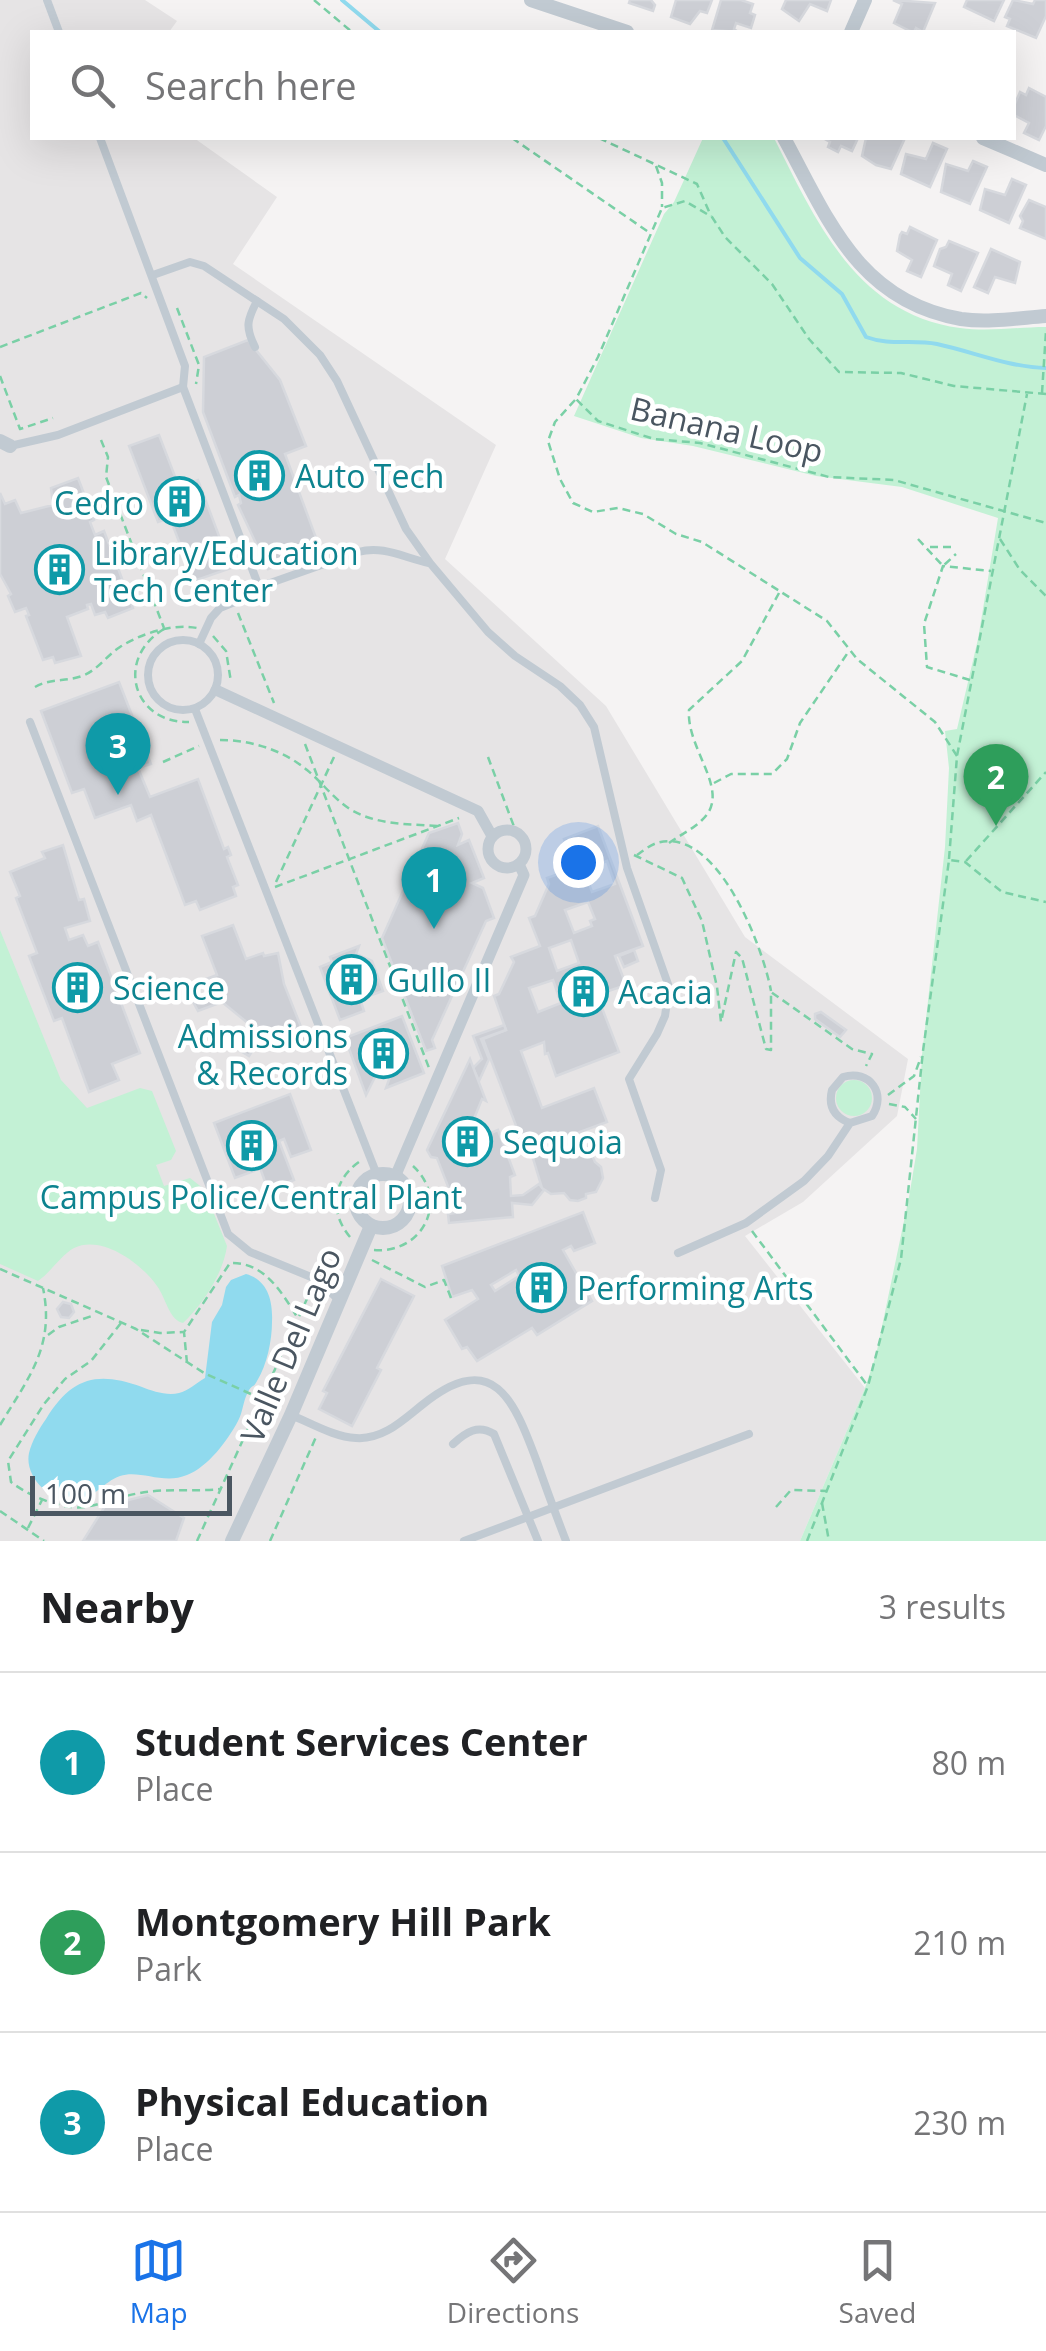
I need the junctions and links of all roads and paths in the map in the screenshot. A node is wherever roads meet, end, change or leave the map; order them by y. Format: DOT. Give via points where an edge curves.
graph roads {
  1 [pos="47,0"];
  2 [pos="314,0"];
  3 [pos="531,0"];
  4 [pos="866,0"];
  5 [pos="58,30"];
  6 [pos="350,30"];
  7 [pos="621,30"];
  8 [pos="852,30"];
  9 [pos="101,140"];
  10 [pos="515,140"];
  11 [pos="603,140"];
  12 [pos="785,140"];
  13 [pos="988,140"];
  14 [pos="656,164"];
  15 [pos="1046,166"];
  16 [pos="662,208"];
  17 [pos="712,217"];
  18 [pos="651,234"];
  19 [pos="153,275"];
  20 [pos="147,298"];
  21 [pos="257,302"];
  22 [pos="1046,316"];
  23 [pos="1046,331"];
  24 [pos="255,346"];
  25 [pos="0,347"];
  26 [pos="0,376"];
  27 [pos="183,387"];
  28 [pos="1027,393"];
  29 [pos="1044,394"];
  30 [pos="576,399"];
  31 [pos="53,418"];
  32 [pos="101,440"];
  33 [pos="5,444"];
  34 [pos="1003,513"];
  35 [pos="1046,522"];
  36 [pos="999,537"];
  37 [pos="918,539"];
  38 [pos="952,547"];
  39 [pos="929,548"];
  40 [pos="956,554"];
  41 [pos="430,564"];
  42 [pos="944,566"];
  43 [pos="992,571"];
  44 [pos="259,587"];
  45 [pos="780,592"];
  46 [pos="1046,596"];
  47 [pos="234,602"];
  48 [pos="164,629"];
  49 [pos="205,630"];
  50 [pos="199,644"];
  51 [pos="850,650"];
  52 [pos="972,680"];
  53 [pos="35,687"];
  54 [pos="222,692"];
  55 [pos="195,709"];
  56 [pos="200,720"];
  57 [pos="280,720"];
  58 [pos="30,722"];
  59 [pos="299,729"];
  60 [pos="208,742"];
  61 [pos="338,747"];
  62 [pos="957,756"];
  63 [pos="488,757"];
  64 [pos="163,762"];
  65 [pos="1046,772"];
  66 [pos="712,784"];
  67 [pos="321,785"];
  68 [pos="478,811"];
  69 [pos="437,826"];
  70 [pos="516,832"];
  71 [pos="492,836"];
  72 [pos="669,842"];
  73 [pos="623,850"];
  74 [pos="636,856"];
  75 [pos="348,859"];
  76 [pos="949,860"];
  77 [pos="964,862"];
  78 [pos="519,864"];
  79 [pos="1046,902"];
  80 [pos="771,992"];
  81 [pos="923,1051"];
  82 [pos="860,1076"];
  83 [pos="434,1084"];
  84 [pos="878,1102"];
  85 [pos="916,1119"];
  86 [pos="850,1123"];
  87 [pos="370,1157"];
  88 [pos="402,1159"];
  89 [pos="377,1175"];
  90 [pos="394,1177"];
  91 [pos="655,1198"];
  92 [pos="746,1223"];
  93 [pos="371,1226"];
  94 [pos="356,1242"];
  95 [pos="678,1253"];
  96 [pos="0,1269"];
  97 [pos="43,1287"];
  98 [pos="311,1290"];
  99 [pos="451,1298"];
  100 [pos="339,1300"];
  101 [pos="98,1313"];
  102 [pos="298,1318"];
  103 [pos="121,1323"];
  104 [pos="136,1329"];
  105 [pos="184,1332"];
  106 [pos="46,1336"];
  107 [pos="187,1362"];
  108 [pos="868,1386"];
  109 [pos="262,1399"];
  110 [pos="291,1416"];
  111 [pos="0,1424"];
  112 [pos="749,1434"];
  113 [pos="316,1436"];
  114 [pos="454,1444"];
  115 [pos="220,1489"];
  116 [pos="827,1491"];
  117 [pos="43,1499"];
  118 [pos="822,1502"];
  119 [pos="776,1507"];
  120 [pos="554,1508"];
  121 [pos="0,1511"];
  122 [pos="529,1517"];
  123 [pos="28,1528"];
  124 [pos="44,1541"];
  125 [pos="197,1541"];
  126 [pos="232,1541"];
  127 [pos="270,1541"];
  128 [pos="464,1541"];
  129 [pos="538,1541"];
  130 [pos="566,1541"];
  131 [pos="806,1541"];
  132 [pos="830,1541"];
  1 -- 5 [label="lane"];
  2 -- 6 [label="path"];
  3 -- 7 [label="street"];
  4 -- 8 [label="street"];
  9 -- 19 [label="lane"];
  10 -- 18 [label="path"];
  11 -- 14 [label="path"];
  12 -- 22 [label="street" via="843,246 903,300 964,319"];
  13 -- 15 [label="street"];
  14 -- 16 [label="path"];
  14 -- 17 [label="path" via="697,184"];
  16 -- 17 [label="path" via="685,202"];
  16 -- 18 [label="path, Banana Loop"];
  17 -- 28 [label="path" via="839,372 901,373"];
  18 -- 30 [label="path, Banana Loop"];
  19 -- 21 [label="lane" via="190,262"];
  19 -- 27 [label="lane" via="185,366"];
  20 -- 25 [label="path" via="141,293"];
  21 -- 24 [label="lane" via="246,329"];
  21 -- 41 [label="lane" via="303,336 328,368 406,529"];
  23 -- 29 [label="path"];
  26 -- 31 [label="path" via="20,429"];
  27 -- 33 [label="lane" via="36,442"];
  27 -- 44 [label="lane"];
  28 -- 29 [label="path"];
  28 -- 34 [label="path"];
  30 -- 34 [label="path, Banana Loop" via="598,421 654,439 700,443 829,477 894,480"];
  30 -- 45 [label="path" via="555,422 548,442 573,503 594,512 643,514"];
  32 -- 48 [label="path" via="106,477"];
  34 -- 35 [label="path, Banana Loop"];
  34 -- 36 [label="path"];
  36 -- 43 [label="path"];
  36 -- 46 [label="path"];
  37 -- 39 [label="path"];
  38 -- 39 [label="path"];
  39 -- 42 [label="path"];
  40 -- 42 [label="path"];
  41 -- 44 [label="lane" via="372,548"];
  41 -- 73 [label="lane" via="488,632 580,705 594,727"];
  42 -- 43 [label="path"];
  42 -- 52 [label="path" via="924,624 928,668"];
  43 -- 52 [label="path"];
  44 -- 47 [label="lane"];
  45 -- 51 [label="path" via="827,621"];
  45 -- 66 [label="path" via="742,661 689,710 690,738"];
  47 -- 49 [label="lane" via="220,608"];
  47 -- 57 [label="path"];
  48 -- 49 [label="path"];
  48 -- 53 [label="path" via="122,646 82,676"];
  48 -- 56 [label="path" via="137,659 136,686 162,718"];
  49 -- 50 [label="lane"];
  49 -- 54 [label="path" via="231,665"];
  50 -- 54 [label="lane" via="218,669"];
  50 -- 55 [label="lane" via="162,646 148,667 152,692 170,708"];
  51 -- 62 [label="path" via="935,722"];
  51 -- 66 [label="path" via="772,774 730,774"];
  52 -- 62 [label="path"];
  54 -- 55 [label="lane"];
  54 -- 57 [label="street"];
  55 -- 56 [label="lane"];
  56 -- 60 [label="lane"];
  57 -- 59 [label="street"];
  58 -- 100 [label="lane" via="228,1234 250,1252 316,1279"];
  59 -- 61 [label="street"];
  59 -- 67 [label="path"];
  60 -- 64 [label="path"];
  60 -- 67 [label="path" via="236,740 274,750"];
  60 -- 87 [label="lane"];
  61 -- 67 [label="path"];
  61 -- 68 [label="street"];
  62 -- 76 [label="path"];
  63 -- 70 [label="path"];
  65 -- 77 [label="path"];
  66 -- 72 [label="path" via="714,806"];
  67 -- 69 [label="path" via="371,818"];
  67 -- 75 [label="path"];
  67 -- 75 [label="path" via="274,888"];
  68 -- 69 [label="path"];
  68 -- 71 [label="street"];
  69 -- 75 [label="path"];
  70 -- 71 [label="street"];
  70 -- 78 [label="street" via="526,848"];
  71 -- 78 [label="street" via="490,860 507,869"];
  72 -- 74 [label="path"];
  72 -- 80 [label="path" via="700,852 718,867 767,969"];
  73 -- 74 [label="path"];
  73 -- 91 [label="lane" via="669,986 658,1034 629,1079 661,1170"];
  74 -- 80 [label="path" via="682,878 702,921 721,1022 736,952 742,958 770,1051"];
  75 -- 83 [label="path"];
  76 -- 77 [label="path"];
  76 -- 81 [label="path"];
  77 -- 79 [label="path" via="1002,892"];
  78 -- 83 [label="street" via="524,876"];
  80 -- 82 [label="path" via="852,1049 872,1054"];
  81 -- 84 [label="path" via="914,1076"];
  81 -- 85 [label="path"];
  82 -- 84 [label="lane" via="874,1086"];
  82 -- 86 [label="lane" via="836,1082 830,1098 835,1114"];
  83 -- 88 [label="street"];
  84 -- 85 [label="path" via="905,1107"];
  84 -- 86 [label="lane" via="872,1116"];
  85 -- 108 [label="path" via="900,1259"];
  86 -- 92 [label="lane" via="804,1181"];
  87 -- 89 [label="lane"];
  87 -- 94 [label="path" via="348,1171 336,1198 342,1227"];
  88 -- 90 [label="street"];
  88 -- 99 [label="path" via="424,1178 429,1217 412,1241 374,1250 370,1259 425,1287 444,1280"];
  89 -- 90 [label="street"];
  89 -- 93 [label="street" via="357,1194 358,1212"];
  90 -- 93 [label="street" via="410,1196 408,1213 396,1225"];
  92 -- 95 [label="lane"];
  92 -- 108 [label="path"];
  93 -- 100 [label="street, Valle Del Lago"];
  96 -- 97 [label="path"];
  97 -- 101 [label="path"];
  97 -- 106 [label="path"];
  98 -- 102 [label="path"];
  100 -- 110 [label="street, Valle Del Lago"];
  101 -- 103 [label="path"];
  101 -- 106 [label="path"];
  102 -- 105 [label="path" via="266,1274 235,1262"];
  102 -- 109 [label="path"];
  103 -- 104 [label="path"];
  103 -- 117 [label="path" via="91,1361 65,1378 8,1461 11,1482"];
  104 -- 105 [label="path"];
  104 -- 107 [label="path"];
  105 -- 107 [label="path"];
  106 -- 111 [label="path"];
  107 -- 109 [label="path"];
  108 -- 116 [label="path"];
  109 -- 115 [label="path"];
  110 -- 120 [label="lane" via="342,1436 370,1438 448,1386 483,1381 518,1410"];
  110 -- 126 [label="street, Valle Del Lago"];
  112 -- 120 [label="lane"];
  113 -- 127 [label="path"];
  114 -- 122 [label="lane" via="476,1429 494,1434"];
  115 -- 117 [label="path" via="142,1492 85,1507"];
  115 -- 125 [label="path"];
  116 -- 118 [label="path"];
  116 -- 119 [label="path" via="791,1490"];
  117 -- 123 [label="path"];
  118 -- 131 [label="path"];
  118 -- 132 [label="path"];
  120 -- 122 [label="lane"];
  120 -- 130 [label="lane"];
  121 -- 123 [label="path"];
  122 -- 128 [label="lane"];
  122 -- 129 [label="lane"];
  123 -- 124 [label="path"];
}
